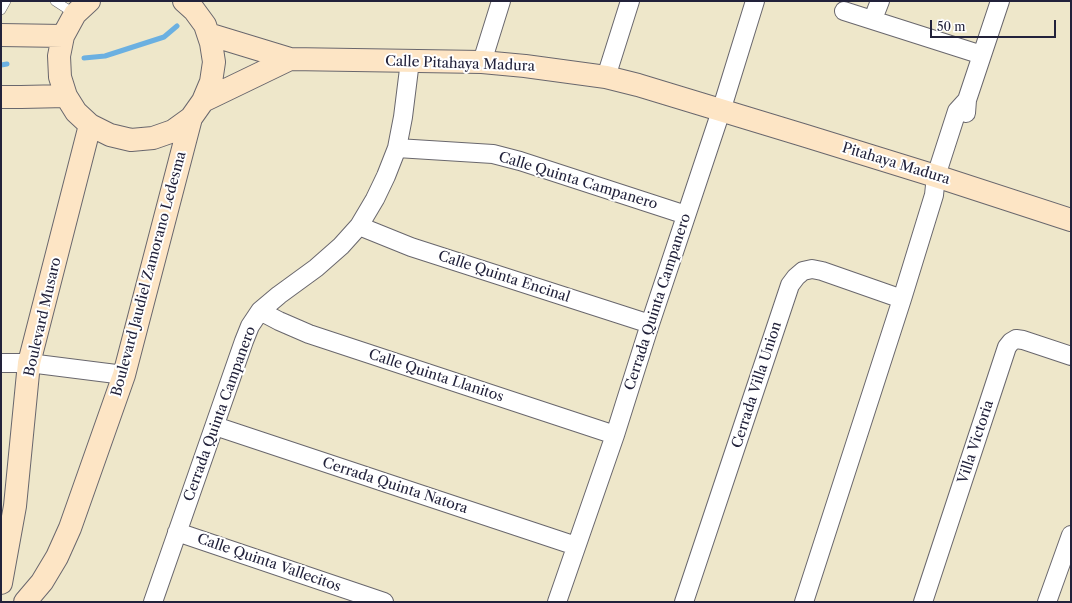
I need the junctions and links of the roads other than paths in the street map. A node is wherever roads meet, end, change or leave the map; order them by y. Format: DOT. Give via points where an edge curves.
graph roads {
  1 [pos="6,1"];
  2 [pos="55,1"];
  3 [pos="184,1"];
  4 [pos="501,1"];
  5 [pos="630,1"];
  6 [pos="755,1"];
  7 [pos="880,1"];
  8 [pos="1000,1"];
  9 [pos="82,7"];
  10 [pos="1,10"];
  11 [pos="844,11"];
  12 [pos="873,19"];
  13 [pos="208,34"];
  14 [pos="1,35"];
  15 [pos="63,36"];
  16 [pos="982,55"];
  17 [pos="290,59"];
  18 [pos="410,62"];
  19 [pos="482,62"];
  20 [pos="606,77"];
  21 [pos="66,96"];
  22 [pos="1,97"];
  23 [pos="197,109"];
  24 [pos="721,110"];
  25 [pos="90,125"];
  26 [pos="397,148"];
  27 [pos="938,183"];
  28 [pos="686,215"];
  29 [pos="1071,220"];
  30 [pos="359,226"];
  31 [pos="902,299"];
  32 [pos="260,311"];
  33 [pos="650,324"];
  34 [pos="1071,356"];
  35 [pos="1,362"];
  36 [pos="29,363"];
  37 [pos="124,375"];
  38 [pos="215,426"];
  39 [pos="614,435"];
  40 [pos="177,532"];
  41 [pos="1071,535"];
  42 [pos="576,546"];
  43 [pos="1,583"];
  44 [pos="25,602"];
  45 [pos="153,602"];
  46 [pos="384,602"];
  47 [pos="557,602"];
  48 [pos="684,602"];
  49 [pos="804,602"];
  50 [pos="923,602"];
  51 [pos="1047,602"];
  1 -- 10 [label="lane"];
  2 -- 9 [label="lane"];
  3 -- 13 [label="street, Boulevard Jaudiel Zamorano Ledesma" via="194,10"];
  4 -- 19 [label="street"];
  5 -- 20 [label="street"];
  6 -- 24 [label="street, Cerrada Quinta Campanero"];
  7 -- 12 [label="street"];
  8 -- 16 [label="street"];
  9 -- 15 [label="street, Calle Pitahaya Madura"];
  11 -- 12 [label="street"];
  12 -- 16 [label="street"];
  13 -- 17 [label="street, Calle Pitahaya Madura"];
  13 -- 23 [label="street, Boulevard Jaudiel Zamorano Ledesma" via="214,62 211,82"];
  14 -- 15 [label="street"];
  15 -- 21 [label="street, Calle Pitahaya Madura" via="59,56 60,77"];
  16 -- 27 [label="street" via="967,100 966,115"];
  17 -- 18 [label="street, Calle Pitahaya Madura"];
  17 -- 23 [label="street, Calle Pitahaya Madura"];
  18 -- 19 [label="street, Calle Pitahaya Madura"];
  18 -- 26 [label="street, Cerrada Quinta Campanero"];
  19 -- 20 [label="street, Calle Pitahaya Madura"];
  20 -- 24 [label="street, Calle Pitahaya Madura"];
  21 -- 22 [label="street"];
  21 -- 25 [label="street, Calle Pitahaya Madura" via="76,112"];
  23 -- 25 [label="street, Calle Pitahaya Madura" via="173,131 152,138 131,140 110,136"];
  23 -- 37 [label="street, Boulevard Jaudiel Zamorano Ledesma"];
  24 -- 27 [label="street, Pitahaya Madura"];
  24 -- 28 [label="street, Cerrada Quinta Campanero"];
  25 -- 36 [label="street, Boulevard Musaro"];
  26 -- 28 [label="street, Calle Quinta Campanero" via="493,154"];
  26 -- 30 [label="street, Cerrada Quinta Campanero" via="375,199"];
  27 -- 29 [label="street, Pitahaya Madura"];
  27 -- 31 [label="street"];
  28 -- 33 [label="street, Cerrada Quinta Campanero"];
  30 -- 32 [label="street, Cerrada Quinta Campanero" via="316,268"];
  30 -- 33 [label="street, Calle Quinta Encinal" via="411,247"];
  31 -- 48 [label="street, Cerrada Villa Union" via="812,269 803,271 790,285"];
  31 -- 49 [label="street"];
  32 -- 38 [label="street, Cerrada Quinta Campanero" via="244,341"];
  32 -- 39 [label="street, Calle Quinta Llanitos" via="309,334"];
  33 -- 39 [label="street, Cerrada Quinta Campanero"];
  34 -- 50 [label="street, Villa Victoria" via="1022,340 1016,340 1007,347"];
  35 -- 36 [label="street"];
  36 -- 37 [label="street"];
  36 -- 43 [label="street, Boulevard Musaro" via="15,506"];
  37 -- 44 [label="street, Boulevard Jaudiel Zamorano Ledesma" via="70,528 42,582"];
  38 -- 40 [label="street, Cerrada Quinta Campanero"];
  38 -- 42 [label="street, Cerrada Quinta Natora"];
  39 -- 42 [label="street, Cerrada Quinta Campanero"];
  40 -- 45 [label="street, Cerrada Quinta Campanero"];
  40 -- 46 [label="street, Calle Quinta Vallecitos"];
  41 -- 51 [label="street"];
  42 -- 47 [label="street, Cerrada Quinta Campanero"];
}
